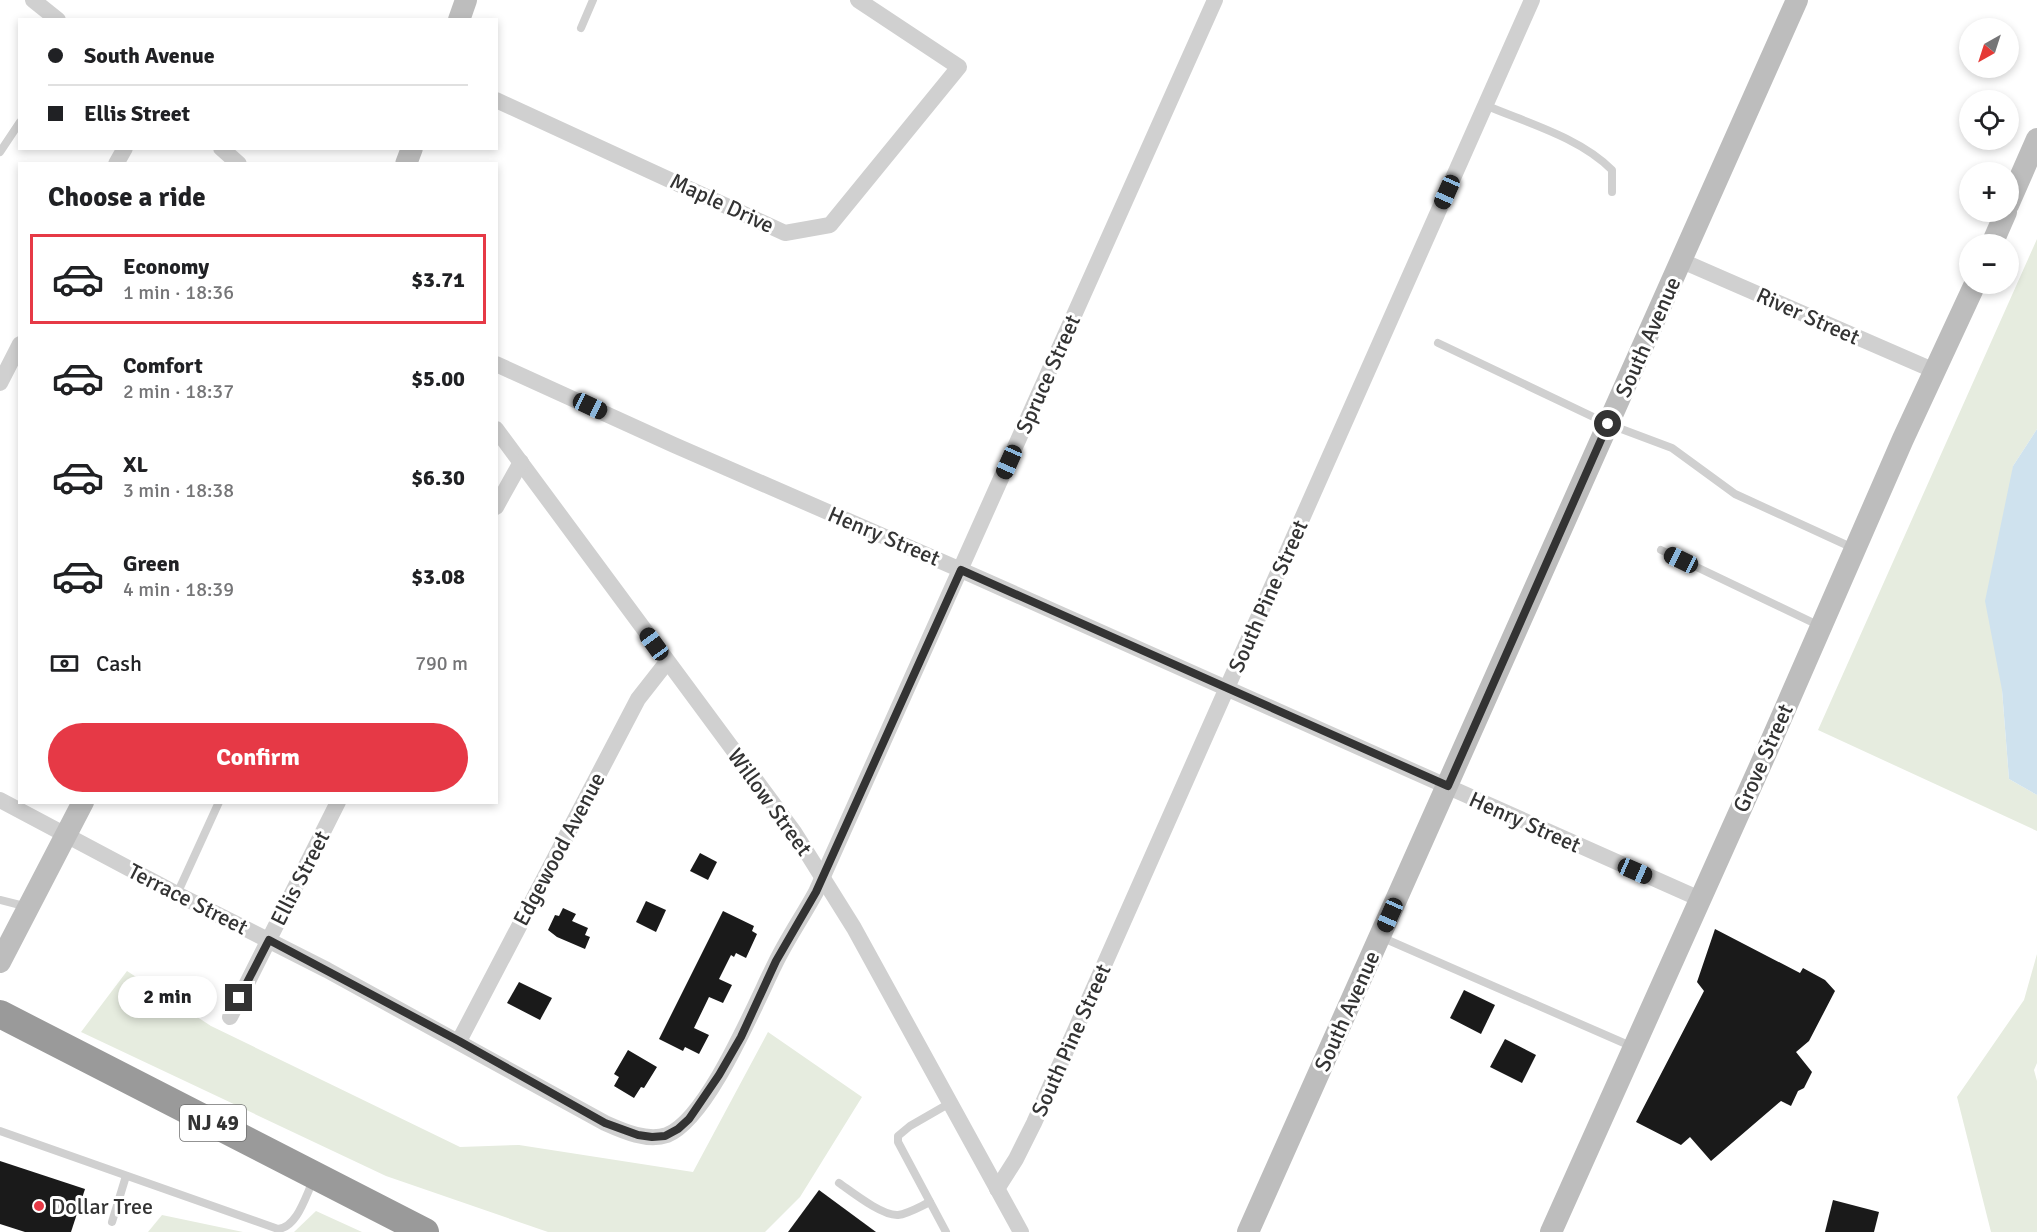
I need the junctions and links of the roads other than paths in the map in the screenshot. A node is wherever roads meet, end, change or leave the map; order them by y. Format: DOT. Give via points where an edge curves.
graph roads {
  1 [pos="33,0"];
  2 [pos="466,0"];
  3 [pos="593,0"];
  4 [pos="858,0"];
  5 [pos="1215,0"];
  6 [pos="1532,0"];
  7 [pos="1797,0"];
  8 [pos="56,18"];
  9 [pos="460,18"];
  10 [pos="581,28"];
  11 [pos="498,101"];
  12 [pos="1485,105"];
  13 [pos="18,125"];
  14 [pos="2037,140"];
  15 [pos="223,150"];
  16 [pos="0,152"];
  17 [pos="237,162"];
  18 [pos="2019,180"];
  19 [pos="1612,192"];
  20 [pos="1682,261"];
  21 [pos="1970,294"];
  22 [pos="1438,343"];
  23 [pos="18,348"];
  24 [pos="498,365"];
  25 [pos="1935,371"];
  26 [pos="0,383"];
  27 [pos="1608,424"];
  28 [pos="498,432"];
  29 [pos="520,462"];
  30 [pos="498,503"];
  31 [pos="1855,549"];
  32 [pos="1661,550"];
  33 [pos="961,570"];
  34 [pos="1820,626"];
  35 [pos="667,662"];
  36 [pos="1228,689"];
  37 [pos="1448,786"];
  38 [pos="0,800"];
  39 [pos="82,804"];
  40 [pos="218,804"];
  41 [pos="337,804"];
  42 [pos="66,836"];
  43 [pos="823,878"];
  44 [pos="177,894"];
  45 [pos="1700,899"];
  46 [pos="0,900"];
  47 [pos="28,907"];
  48 [pos="1380,937"];
  49 [pos="269,940"];
  50 [pos="0,961"];
  51 [pos="0,1014"];
  52 [pos="230,1017"];
  53 [pos="459,1041"];
  54 [pos="1633,1047"];
  55 [pos="951,1103"];
  56 [pos="0,1131"];
  57 [pos="665,1136"];
  58 [pos="126,1176"];
  59 [pos="316,1176"];
  60 [pos="839,1183"];
  61 [pos="997,1189"];
  62 [pos="930,1202"];
  63 [pos="112,1222"];
  64 [pos="425,1232"];
  65 [pos="946,1232"];
  66 [pos="1021,1232"];
  67 [pos="1248,1232"];
  68 [pos="1551,1232"];
  1 -- 8 [label="street"];
  2 -- 9 [label="main road"];
  3 -- 10 [label="lane"];
  4 -- 11 [label="street, Maple Drive" via="959,67 830,225 785,233"];
  5 -- 33 [label="street, Spruce Street"];
  6 -- 12 [label="street, South Pine Street"];
  7 -- 20 [label="main road, South Avenue"];
  12 -- 19 [label="lane" via="1570,141 1604,162 1612,170"];
  12 -- 36 [label="street, South Pine Street"];
  13 -- 16 [label="lane"];
  14 -- 18 [label="main road"];
  15 -- 17 [label="street"];
  20 -- 25 [label="street, River Street"];
  20 -- 27 [label="main road, South Avenue"];
  21 -- 25 [label="main road, Grove Street"];
  22 -- 27 [label="lane"];
  23 -- 26 [label="street"];
  24 -- 33 [label="street, Henry Street"];
  25 -- 31 [label="main road, Grove Street"];
  27 -- 31 [label="lane" via="1672,448 1735,494"];
  27 -- 37 [label="main road, South Avenue"];
  28 -- 29 [label="street, Willow Street"];
  29 -- 30 [label="street"];
  29 -- 35 [label="street, Willow Street"];
  31 -- 34 [label="main road, Grove Street"];
  32 -- 34 [label="lane"];
  33 -- 36 [label="street, Henry Street"];
  33 -- 43 [label="street, Spruce Street"];
  34 -- 45 [label="main road, Grove Street"];
  35 -- 43 [label="street, Willow Street" via="794,832"];
  35 -- 53 [label="street, Edgewood Avenue" via="638,699"];
  36 -- 37 [label="street, Henry Street"];
  36 -- 61 [label="street, South Pine Street" via="1034,1123"];
  37 -- 45 [label="street, Henry Street"];
  37 -- 48 [label="main road, South Avenue"];
  38 -- 42 [label="street, Terrace Street"];
  39 -- 42 [label="main road"];
  40 -- 44 [label="lane"];
  41 -- 49 [label="street, Ellis Street"];
  42 -- 44 [label="street, Terrace Street"];
  42 -- 47 [label="main road"];
  43 -- 55 [label="street, Willow Street"];
  43 -- 57 [label="street, Spruce Street" via="719,1075 689,1119"];
  44 -- 49 [label="street, Terrace Street"];
  45 -- 54 [label="main road, Grove Street"];
  46 -- 47 [label="lane"];
  47 -- 50 [label="main road"];
  48 -- 54 [label="lane"];
  48 -- 67 [label="main road, South Avenue"];
  49 -- 52 [label="street, Ellis Street"];
  49 -- 53 [label="street, Terrace Street"];
  51 -- 59 [label="highway, NJ 49"];
  53 -- 57 [label="street, Terrace Street" via="605,1123 638,1135"];
  54 -- 68 [label="main road, Grove Street"];
  55 -- 61 [label="street, Willow Street"];
  55 -- 62 [label="lane" via="898,1136"];
  56 -- 58 [label="lane"];
  58 -- 59 [label="lane" via="278,1229 294,1220"];
  58 -- 63 [label="lane"];
  59 -- 64 [label="highway, NJ 49"];
  60 -- 62 [label="lane" via="884,1212 898,1215"];
  61 -- 66 [label="street, Willow Street"];
  62 -- 65 [label="lane"];
}
